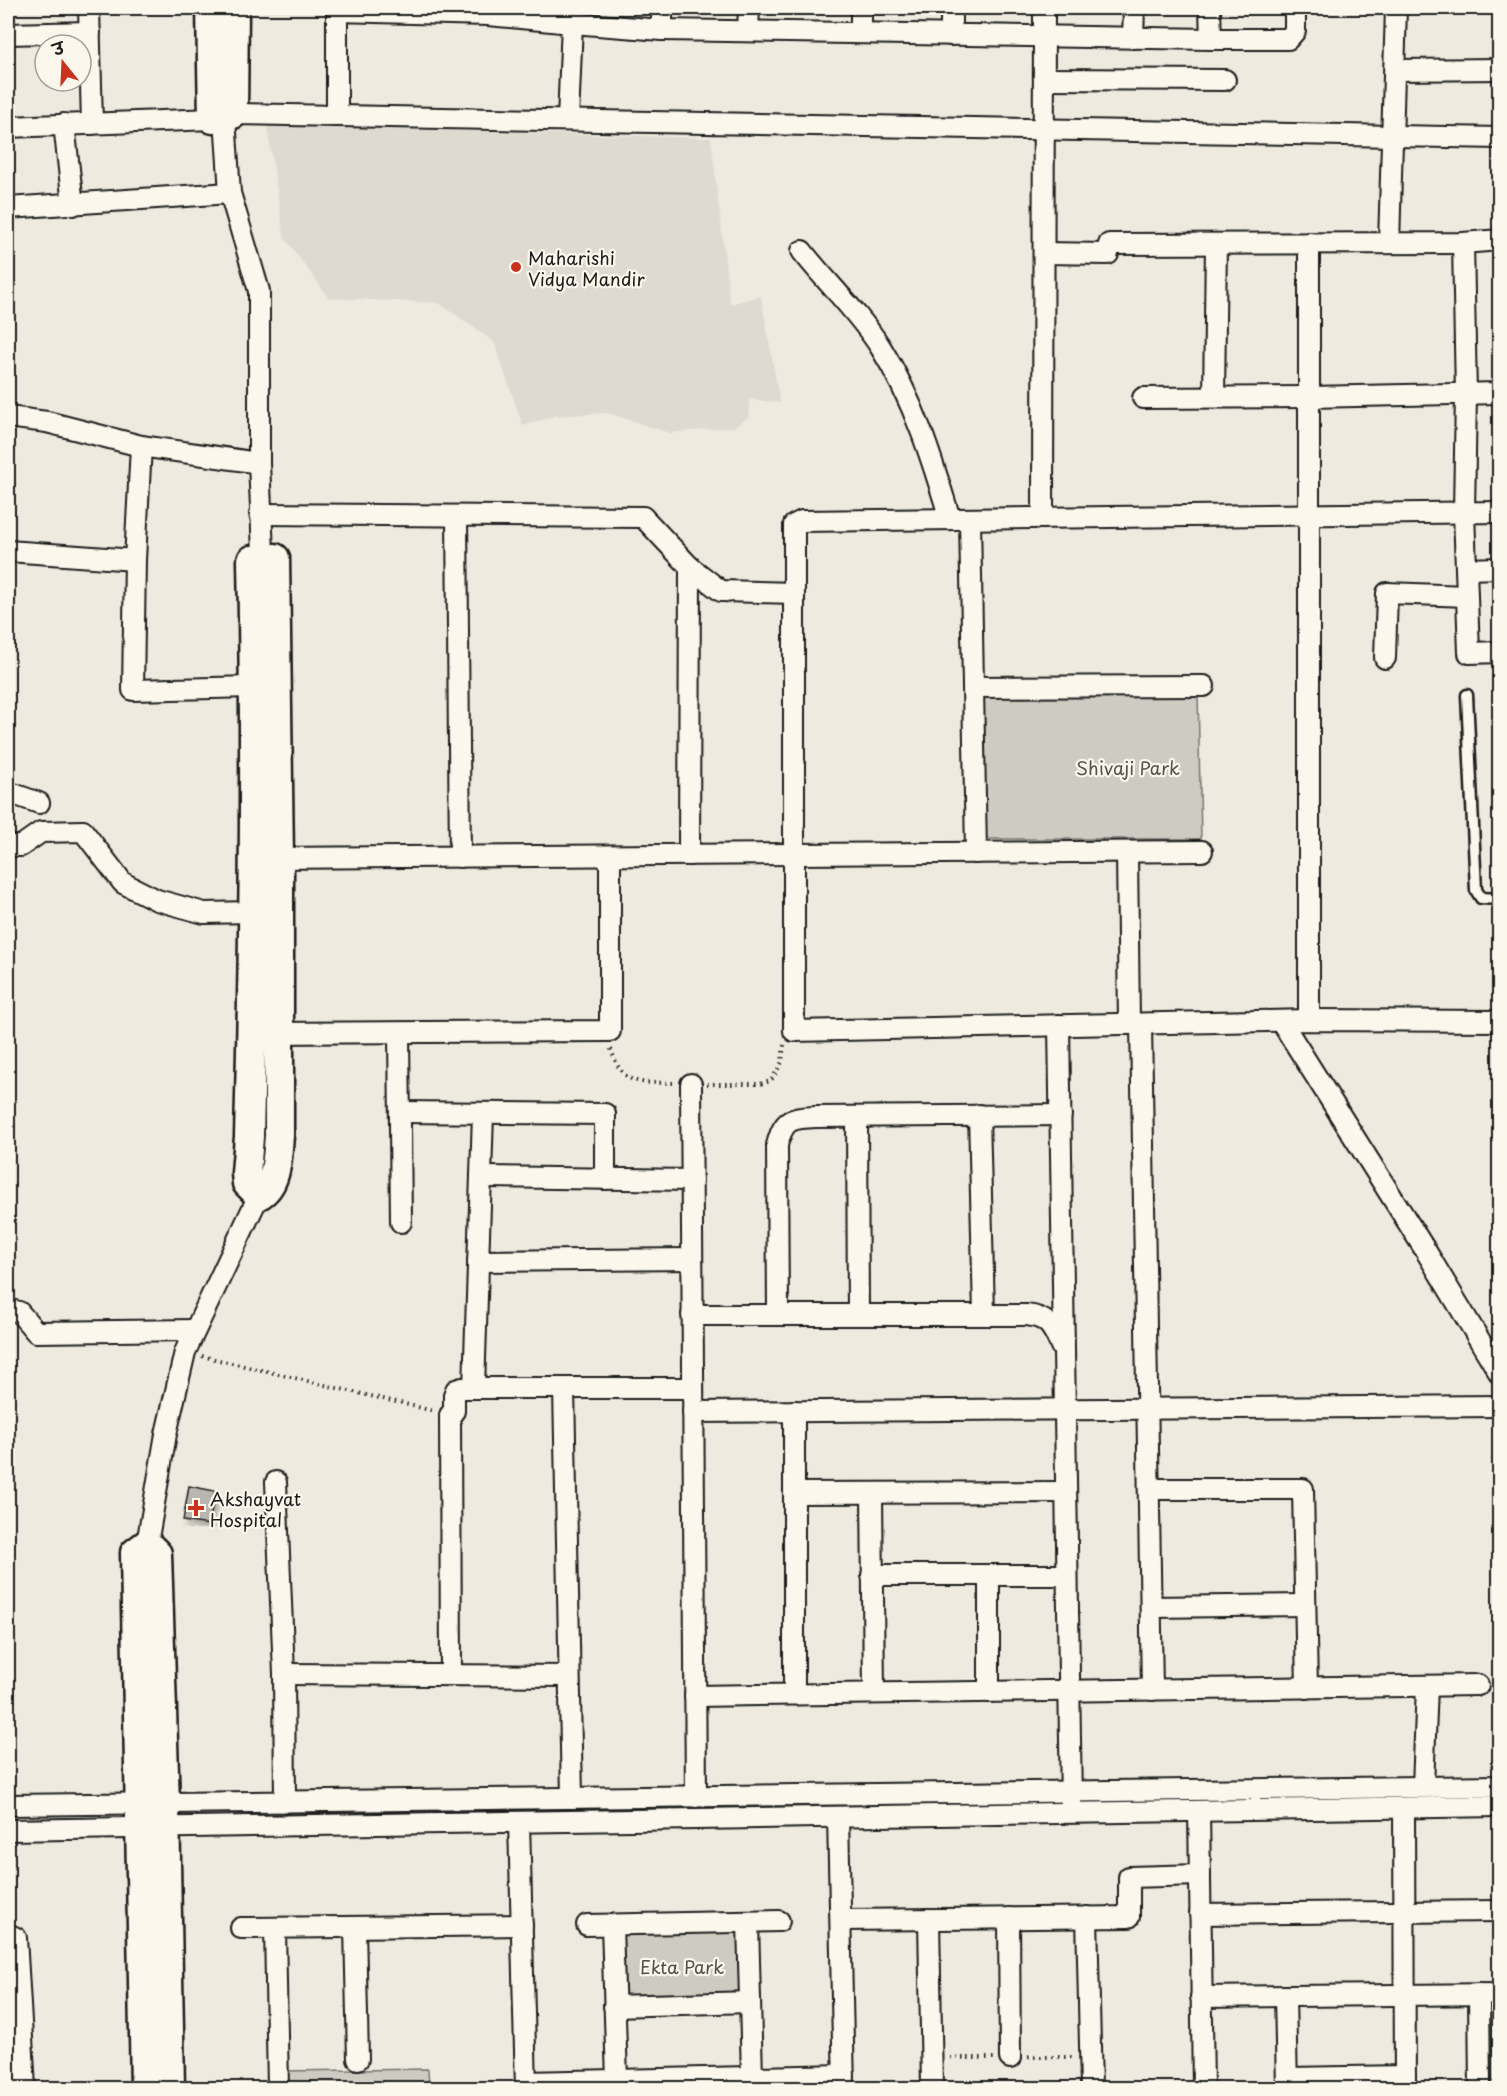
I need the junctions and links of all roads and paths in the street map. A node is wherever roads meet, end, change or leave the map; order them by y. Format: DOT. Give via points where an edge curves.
graph roads {
  1 [pos="89,8"];
  2 [pos="211,8"];
  3 [pos="234,8"];
  4 [pos="662,8"];
  5 [pos="748,8"];
  6 [pos="861,8"];
  7 [pos="951,8"];
  8 [pos="1044,8"];
  9 [pos="1134,8"];
  10 [pos="1210,8"];
  11 [pos="1295,8"];
  12 [pos="1396,8"];
  13 [pos="337,9"];
  14 [pos="488,11"];
  15 [pos="572,15"];
  16 [pos="662,30"];
  17 [pos="748,31"];
  18 [pos="90,32"];
  19 [pos="861,33"];
  20 [pos="8,34"];
  21 [pos="951,35"];
  22 [pos="1044,37"];
  23 [pos="1133,38"];
  24 [pos="1211,39"];
  25 [pos="1500,69"];
  26 [pos="1396,70"];
  27 [pos="1044,79"];
  28 [pos="1225,80"];
  29 [pos="338,116"];
  30 [pos="224,117"];
  31 [pos="568,120"];
  32 [pos="64,124"];
  33 [pos="92,124"];
  34 [pos="8,127"];
  35 [pos="1044,128"];
  36 [pos="1391,136"];
  37 [pos="1500,138"];
  38 [pos="230,193"];
  39 [pos="73,205"];
  40 [pos="8,208"];
  41 [pos="1500,240"];
  42 [pos="1309,243"];
  43 [pos="1389,243"];
  44 [pos="1463,243"];
  45 [pos="1216,244"];
  46 [pos="802,250"];
  47 [pos="1044,253"];
  48 [pos="1500,393"];
  49 [pos="1466,394"];
  50 [pos="1214,397"];
  51 [pos="1309,397"];
  52 [pos="1143,398"];
  53 [pos="8,417"];
  54 [pos="141,446"];
  55 [pos="259,463"];
  56 [pos="1464,512"];
  57 [pos="1500,512"];
  58 [pos="260,514"];
  59 [pos="1309,514"];
  60 [pos="458,516"];
  61 [pos="1043,518"];
  62 [pos="950,519"];
  63 [pos="970,519"];
  64 [pos="8,551"];
  65 [pos="263,557"];
  66 [pos="135,560"];
  67 [pos="690,567"];
  68 [pos="1466,568"];
  69 [pos="1500,568"];
  70 [pos="794,592"];
  71 [pos="1467,596"];
  72 [pos="1500,652"];
  73 [pos="1385,658"];
  74 [pos="1204,686"];
  75 [pos="254,687"];
  76 [pos="973,687"];
  77 [pos="1467,695"];
  78 [pos="8,792"];
  79 [pos="39,803"];
  80 [pos="8,846"];
  81 [pos="1202,851"];
  82 [pos="1127,852"];
  83 [pos="976,853"];
  84 [pos="794,854"];
  85 [pos="689,855"];
  86 [pos="610,856"];
  87 [pos="460,857"];
  88 [pos="266,858"];
  89 [pos="1500,899"];
  90 [pos="254,912"];
  91 [pos="1310,1020"];
  92 [pos="1281,1021"];
  93 [pos="1500,1021"];
  94 [pos="1135,1024"];
  95 [pos="1059,1025"];
  96 [pos="610,1030"];
  97 [pos="795,1031"];
  98 [pos="252,1032"];
  99 [pos="280,1033"];
  100 [pos="399,1033"];
  101 [pos="691,1084"];
  102 [pos="400,1112"];
  103 [pos="483,1114"];
  104 [pos="980,1115"];
  105 [pos="1060,1115"];
  106 [pos="857,1117"];
  107 [pos="482,1177"];
  108 [pos="605,1179"];
  109 [pos="692,1180"];
  110 [pos="259,1195"];
  111 [pos="401,1222"];
  112 [pos="692,1259"];
  113 [pos="478,1261"];
  114 [pos="8,1309"];
  115 [pos="778,1314"];
  116 [pos="858,1314"];
  117 [pos="984,1314"];
  118 [pos="692,1315"];
  119 [pos="195,1329"];
  120 [pos="185,1352"];
  121 [pos="1064,1353"];
  122 [pos="1500,1374"];
  123 [pos="474,1388"];
  124 [pos="564,1388"];
  125 [pos="693,1388"];
  126 [pos="1500,1406"];
  127 [pos="1065,1409"];
  128 [pos="1147,1409"];
  129 [pos="794,1411"];
  130 [pos="693,1412"];
  131 [pos="450,1415"];
  132 [pos="276,1482"];
  133 [pos="1149,1488"];
  134 [pos="872,1492"];
  135 [pos="1066,1492"];
  136 [pos="794,1493"];
  137 [pos="147,1544"];
  138 [pos="872,1575"];
  139 [pos="989,1575"];
  140 [pos="1067,1575"];
  141 [pos="1304,1605"];
  142 [pos="1151,1607"];
  143 [pos="284,1674"];
  144 [pos="451,1675"];
  145 [pos="569,1676"];
  146 [pos="1478,1685"];
  147 [pos="1427,1686"];
  148 [pos="1306,1688"];
  149 [pos="1152,1690"];
  150 [pos="1069,1691"];
  151 [pos="989,1692"];
  152 [pos="874,1693"];
  153 [pos="794,1694"];
  154 [pos="695,1696"];
  155 [pos="1500,1786"];
  156 [pos="1423,1787"];
  157 [pos="1071,1792"];
  158 [pos="696,1797"];
  159 [pos="572,1798"];
  160 [pos="285,1802"];
  161 [pos="8,1805"];
  162 [pos="1500,1806"];
  163 [pos="1404,1808"];
  164 [pos="1199,1811"];
  165 [pos="1071,1813"];
  166 [pos="152,1816"];
  167 [pos="838,1817"];
  168 [pos="519,1822"];
  169 [pos="8,1830"];
  170 [pos="1200,1875"];
  171 [pos="1500,1911"];
  172 [pos="1404,1912"];
  173 [pos="1200,1914"];
  174 [pos="1087,1917"];
  175 [pos="1010,1918"];
  176 [pos="929,1919"];
  177 [pos="841,1920"];
  178 [pos="779,1921"];
  179 [pos="748,1922"];
  180 [pos="522,1925"];
  181 [pos="612,1925"];
  182 [pos="587,1926"];
  183 [pos="355,1927"];
  184 [pos="241,1928"];
  185 [pos="274,1928"];
  186 [pos="8,1934"];
  187 [pos="1479,1994"];
  188 [pos="1500,1994"];
  189 [pos="1405,1995"];
  190 [pos="1202,1996"];
  191 [pos="1285,1996"];
  192 [pos="750,2002"];
  193 [pos="614,2006"];
  194 [pos="1010,2058"];
  195 [pos="358,2059"];
  196 [pos="19,2077"];
  197 [pos="752,2077"];
  198 [pos="617,2080"];
  199 [pos="844,2082"];
  200 [pos="1405,2082"];
  201 [pos="1287,2083"];
  202 [pos="526,2085"];
  203 [pos="145,2088"];
  204 [pos="170,2088"];
  205 [pos="278,2088"];
  206 [pos="932,2088"];
  207 [pos="1090,2088"];
  208 [pos="1203,2088"];
  209 [pos="1480,2088"];
  1 -- 18 [label="street"];
  2 -- 30 [label="street"];
  3 -- 30 [label="street"];
  4 -- 16 [label="street"];
  5 -- 17 [label="street"];
  6 -- 19 [label="street"];
  7 -- 21 [label="street"];
  8 -- 22 [label="street"];
  9 -- 23 [label="street"];
  10 -- 24 [label="street"];
  11 -- 24 [label="street" via="1295,31 1288,39"];
  12 -- 26 [label="street"];
  13 -- 14 [label="street"];
  13 -- 29 [label="street"];
  14 -- 15 [label="street"];
  15 -- 16 [label="street"];
  15 -- 31 [label="street"];
  16 -- 17 [label="street"];
  17 -- 19 [label="street"];
  18 -- 20 [label="street"];
  18 -- 33 [label="street"];
  19 -- 21 [label="street"];
  21 -- 22 [label="street"];
  22 -- 23 [label="street"];
  22 -- 27 [label="street"];
  23 -- 24 [label="street"];
  25 -- 26 [label="street"];
  26 -- 36 [label="street"];
  27 -- 28 [label="street"];
  27 -- 35 [label="street"];
  29 -- 30 [label="street"];
  29 -- 31 [label="street"];
  30 -- 33 [label="street"];
  30 -- 38 [label="street"];
  31 -- 35 [label="street"];
  32 -- 33 [label="street"];
  32 -- 34 [label="street"];
  32 -- 39 [label="street"];
  35 -- 36 [label="street"];
  35 -- 47 [label="street"];
  36 -- 37 [label="street"];
  36 -- 43 [label="street"];
  38 -- 39 [label="street"];
  38 -- 55 [label="street" via="259,291"];
  39 -- 40 [label="street"];
  41 -- 44 [label="street"];
  42 -- 43 [label="street"];
  42 -- 45 [label="street"];
  42 -- 51 [label="street"];
  43 -- 44 [label="street"];
  44 -- 49 [label="street"];
  45 -- 47 [label="street" via="1109,244 1108,254"];
  45 -- 50 [label="street"];
  46 -- 62 [label="street" via="879,345 904,388"];
  47 -- 61 [label="street"];
  48 -- 49 [label="street"];
  49 -- 51 [label="street"];
  49 -- 56 [label="street"];
  50 -- 51 [label="street"];
  50 -- 52 [label="street"];
  51 -- 59 [label="street"];
  53 -- 54 [label="street" via="47,422"];
  54 -- 55 [label="street"];
  54 -- 66 [label="street"];
  55 -- 58 [label="street"];
  56 -- 57 [label="street"];
  56 -- 59 [label="street"];
  56 -- 68 [label="street"];
  58 -- 60 [label="street"];
  58 -- 65 [label="street"];
  59 -- 61 [label="street"];
  59 -- 91 [label="street"];
  60 -- 67 [label="street" via="643,517"];
  60 -- 87 [label="street"];
  61 -- 63 [label="street"];
  62 -- 63 [label="street"];
  62 -- 70 [label="street" via="802,521 794,525"];
  63 -- 76 [label="street"];
  64 -- 66 [label="street"];
  65 -- 75 [label="street"];
  65 -- 88 [label="street"];
  66 -- 75 [label="street" via="134,690"];
  67 -- 70 [label="street" via="721,591"];
  67 -- 85 [label="street"];
  68 -- 69 [label="street"];
  68 -- 71 [label="street"];
  70 -- 84 [label="street"];
  71 -- 72 [label="street" via="1468,653"];
  71 -- 73 [label="street" via="1387,593"];
  74 -- 76 [label="street"];
  75 -- 88 [label="street"];
  76 -- 83 [label="street"];
  77 -- 89 [label="lane" via="1476,890 1481,898"];
  78 -- 79 [label="street"];
  80 -- 90 [label="street" via="21,846 41,832 83,831 123,883 157,900 204,913"];
  81 -- 82 [label="street"];
  82 -- 83 [label="street"];
  82 -- 94 [label="street"];
  83 -- 84 [label="street"];
  84 -- 85 [label="street"];
  84 -- 97 [label="street"];
  85 -- 86 [label="street"];
  86 -- 87 [label="street"];
  86 -- 96 [label="street"];
  87 -- 88 [label="street"];
  88 -- 90 [label="street"];
  88 -- 99 [label="street"];
  90 -- 98 [label="street"];
  91 -- 92 [label="street"];
  91 -- 93 [label="street"];
  92 -- 94 [label="street"];
  92 -- 122 [label="street"];
  94 -- 95 [label="street"];
  94 -- 128 [label="street"];
  95 -- 97 [label="street"];
  95 -- 105 [label="street"];
  96 -- 100 [label="street"];
  96 -- 101 [label="path" via="615,1063 629,1079"];
  97 -- 101 [label="path" via="786,1039 782,1062 771,1082"];
  98 -- 99 [label="street"];
  98 -- 110 [label="street" via="246,1173 247,1183"];
  99 -- 100 [label="street"];
  99 -- 110 [label="street" via="279,1136 274,1175 267,1190"];
  100 -- 102 [label="street"];
  101 -- 109 [label="street"];
  102 -- 103 [label="street"];
  102 -- 111 [label="street"];
  103 -- 107 [label="street"];
  103 -- 108 [label="street" via="605,1114"];
  104 -- 105 [label="street"];
  104 -- 106 [label="street"];
  104 -- 117 [label="street"];
  105 -- 121 [label="street"];
  106 -- 115 [label="street" via="794,1118 781,1128 777,1144"];
  106 -- 116 [label="street"];
  107 -- 108 [label="street"];
  107 -- 113 [label="street"];
  108 -- 109 [label="street"];
  109 -- 112 [label="street"];
  110 -- 119 [label="street"];
  112 -- 113 [label="street"];
  112 -- 118 [label="street"];
  113 -- 123 [label="street"];
  114 -- 119 [label="street" via="19,1312 36,1332"];
  115 -- 116 [label="street"];
  115 -- 118 [label="street"];
  116 -- 117 [label="street"];
  117 -- 121 [label="street" via="1042,1318 1054,1330"];
  118 -- 125 [label="street"];
  119 -- 120 [label="street"];
  120 -- 131 [label="path"];
  120 -- 137 [label="street"];
  121 -- 127 [label="street"];
  123 -- 124 [label="street"];
  123 -- 131 [label="street" via="456,1390"];
  124 -- 125 [label="street"];
  124 -- 145 [label="street"];
  125 -- 130 [label="street"];
  126 -- 128 [label="street"];
  127 -- 128 [label="street"];
  127 -- 129 [label="street"];
  127 -- 135 [label="street"];
  128 -- 133 [label="street"];
  129 -- 130 [label="street"];
  129 -- 136 [label="street"];
  130 -- 154 [label="street"];
  131 -- 144 [label="street"];
  132 -- 143 [label="street"];
  133 -- 141 [label="street" via="1304,1489"];
  133 -- 142 [label="street"];
  134 -- 135 [label="street"];
  134 -- 136 [label="street"];
  134 -- 138 [label="street"];
  135 -- 140 [label="street"];
  136 -- 153 [label="street"];
  137 -- 166 [label="street" via="157,1554"];
  138 -- 139 [label="street"];
  138 -- 152 [label="street"];
  139 -- 140 [label="street"];
  139 -- 151 [label="street"];
  140 -- 150 [label="street"];
  141 -- 142 [label="street"];
  141 -- 148 [label="street"];
  142 -- 149 [label="street"];
  143 -- 144 [label="street"];
  143 -- 160 [label="street"];
  144 -- 145 [label="street"];
  145 -- 159 [label="street"];
  146 -- 147 [label="street"];
  147 -- 148 [label="street"];
  147 -- 156 [label="street"];
  148 -- 149 [label="street"];
  149 -- 150 [label="street"];
  150 -- 151 [label="street"];
  150 -- 157 [label="street"];
  151 -- 152 [label="street"];
  152 -- 153 [label="street"];
  153 -- 154 [label="street"];
  154 -- 158 [label="street"];
  155 -- 156 [label="street"];
  156 -- 157 [label="street"];
  157 -- 158 [label="street"];
  157 -- 165 [label="street"];
  158 -- 159 [label="street"];
  159 -- 160 [label="street"];
  160 -- 166 [label="street"];
  161 -- 166 [label="street"];
  162 -- 163 [label="street"];
  163 -- 164 [label="street"];
  163 -- 172 [label="street"];
  164 -- 165 [label="street"];
  164 -- 170 [label="street"];
  165 -- 167 [label="street"];
  166 -- 168 [label="street"];
  166 -- 169 [label="street"];
  166 -- 203 [label="street"];
  166 -- 204 [label="street"];
  167 -- 168 [label="street"];
  167 -- 177 [label="street"];
  168 -- 180 [label="street"];
  170 -- 173 [label="street"];
  170 -- 174 [label="street" via="1129,1877 1129,1917"];
  171 -- 172 [label="street"];
  172 -- 173 [label="street"];
  172 -- 189 [label="street"];
  173 -- 190 [label="street"];
  174 -- 175 [label="street"];
  174 -- 207 [label="street"];
  175 -- 176 [label="street"];
  175 -- 194 [label="street"];
  176 -- 177 [label="street"];
  176 -- 206 [label="street"];
  177 -- 199 [label="street"];
  178 -- 179 [label="street"];
  179 -- 181 [label="street"];
  179 -- 192 [label="street"];
  180 -- 183 [label="street"];
  180 -- 202 [label="street"];
  181 -- 182 [label="street"];
  181 -- 193 [label="street"];
  183 -- 185 [label="street"];
  183 -- 195 [label="street"];
  184 -- 185 [label="street"];
  185 -- 205 [label="street"];
  186 -- 196 [label="street" via="16,1938"];
  187 -- 188 [label="street"];
  187 -- 189 [label="street"];
  187 -- 209 [label="street"];
  189 -- 191 [label="street"];
  189 -- 200 [label="street"];
  190 -- 191 [label="street"];
  190 -- 208 [label="street"];
  191 -- 201 [label="street"];
  192 -- 193 [label="street"];
  192 -- 197 [label="street"];
  193 -- 198 [label="street"];
  197 -- 198 [label="street"];
  197 -- 199 [label="street"];
  198 -- 202 [label="street"];
  200 -- 201 [label="street"];
}
